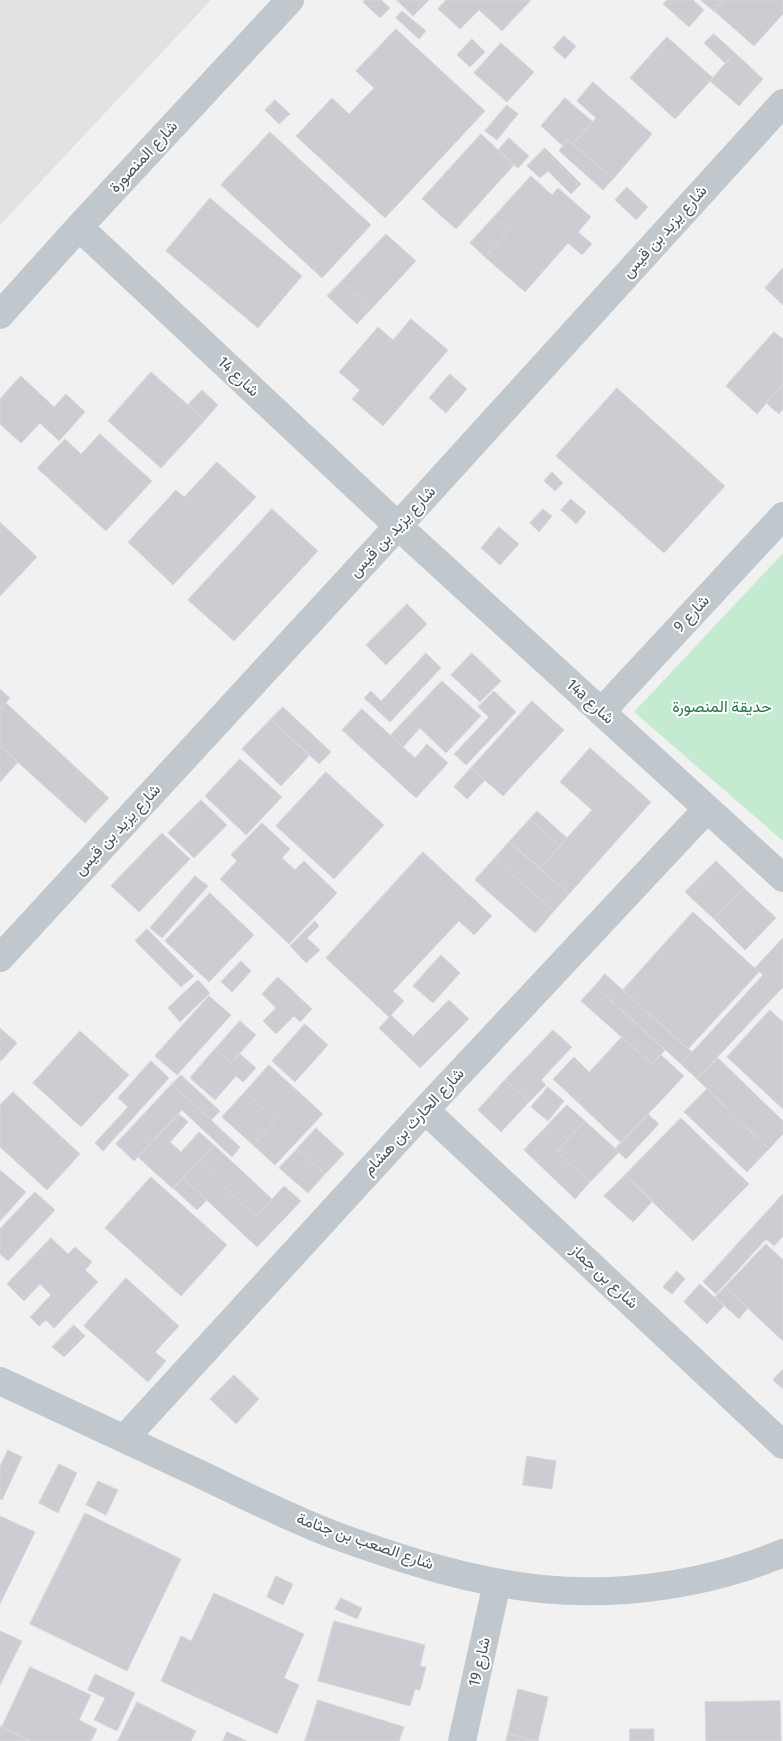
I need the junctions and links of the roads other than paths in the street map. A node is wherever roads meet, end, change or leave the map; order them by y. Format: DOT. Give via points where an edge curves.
graph roads {
  1 [pos="290,0"];
  2 [pos="783,103"];
  3 [pos="78,227"];
  4 [pos="0,315"];
  5 [pos="783,516"];
  6 [pos="398,526"];
  7 [pos="602,712"];
  8 [pos="707,808"];
  9 [pos="783,878"];
  10 [pos="0,958"];
  11 [pos="425,1110"];
  12 [pos="0,1381"];
  13 [pos="124,1439"];
  14 [pos="783,1445"];
  15 [pos="783,1553"];
  16 [pos="497,1583"];
  17 [pos="462,1741"];
  1 -- 3 [label="street, شارع المنصورة"];
  2 -- 6 [label="street, شارع يزيد بن قيس"];
  3 -- 4 [label="street, شارع المنصورة"];
  3 -- 6 [label="street, شارع 14"];
  5 -- 7 [label="street, شارع 9"];
  6 -- 7 [label="street, 14a شارع"];
  6 -- 10 [label="street, شارع يزيد بن قيس"];
  7 -- 8 [label="street, 14a شارع"];
  8 -- 9 [label="street, 14a شارع"];
  8 -- 11 [label="street, شارع الحارث بن هشام"];
  11 -- 13 [label="street, شارع الحارث بن هشام"];
  11 -- 14 [label="street, شارع بن جماز"];
  12 -- 13 [label="street, شارع الصعب بن جثامة"];
  13 -- 16 [label="street, شارع الصعب بن جثامة" via="335,1535 389,1554"];
  15 -- 16 [label="street, شارع الصعب بن جثامة" via="682,1583 636,1588 589,1591"];
  16 -- 17 [label="street, شارع 19"];
}
